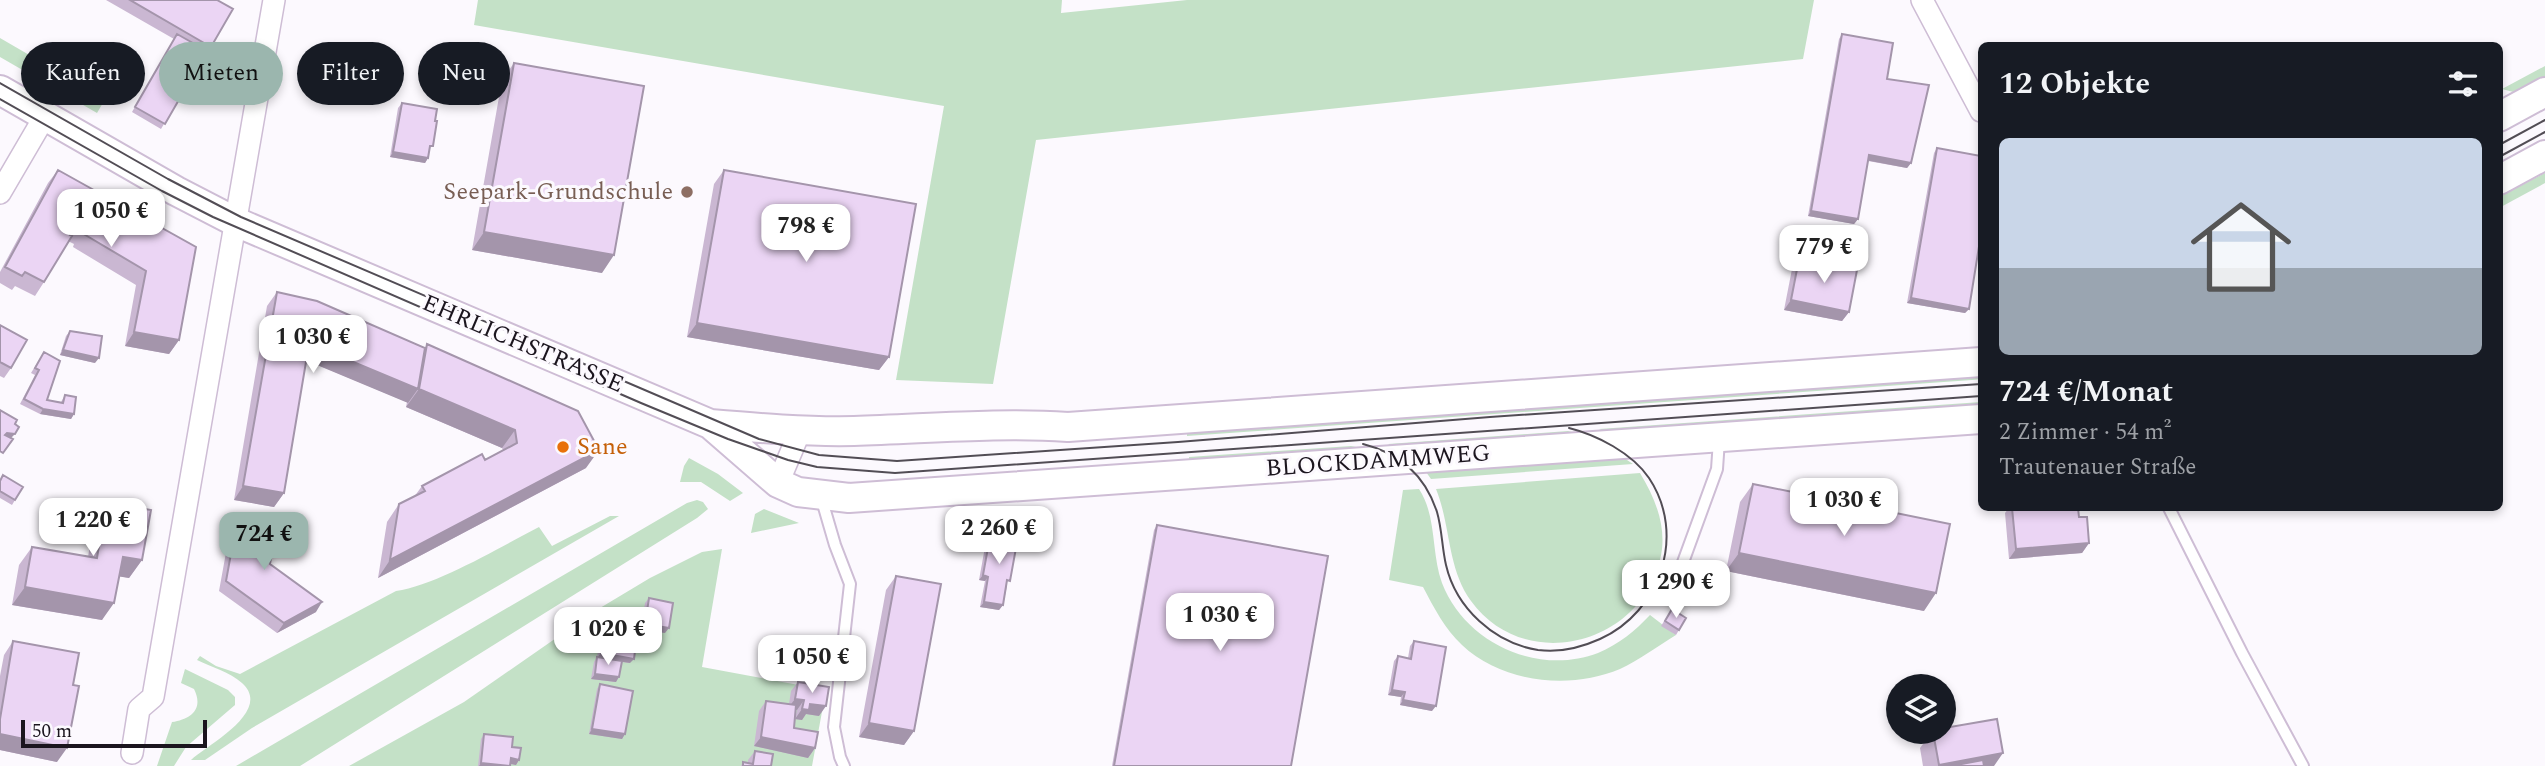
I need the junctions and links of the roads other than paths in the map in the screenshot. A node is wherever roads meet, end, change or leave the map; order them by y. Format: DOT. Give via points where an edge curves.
graph roads {
  1 [pos="274,0"];
  2 [pos="1922,0"];
  3 [pos="0,90"];
  4 [pos="2540,98"];
  5 [pos="1978,105"];
  6 [pos="2503,115"];
  7 [pos="45,116"];
  8 [pos="2545,155"];
  9 [pos="2503,178"];
  10 [pos="0,193"];
  11 [pos="236,222"];
  12 [pos="1978,362"];
  13 [pos="1978,419"];
  14 [pos="710,424"];
  15 [pos="800,430"];
  16 [pos="1720,437"];
  17 [pos="778,483"];
  18 [pos="821,497"];
  19 [pos="2171,511"];
  20 [pos="1670,598"];
  21 [pos="132,753"];
  22 [pos="844,766"];
  23 [pos="2303,766"];
  1 -- 11 [label="street"];
  2 -- 5 [label="street"];
  3 -- 7 [label="street, EHRLICHSTRASSE"];
  4 -- 6 [label="street"];
  7 -- 10 [label="street"];
  7 -- 11 [label="street, EHRLICHSTRASSE"];
  8 -- 9 [label="street"];
  11 -- 14 [label="street, EHRLICHSTRASSE"];
  11 -- 21 [label="street" via="153,698 139,709"];
  12 -- 15 [label="street" via="1068,427 1017,424"];
  13 -- 16 [label="street, BLOCKDAMMWEG"];
  14 -- 15 [label="street"];
  14 -- 17 [label="street, BLOCKDAMMWEG"];
  15 -- 17 [label="street"];
  16 -- 18 [label="street, BLOCKDAMMWEG"];
  16 -- 20 [label="lane" via="1717,469"];
  17 -- 18 [label="street, BLOCKDAMMWEG"];
  18 -- 22 [label="lane" via="850,584 834,727"];
  19 -- 23 [label="lane"];
}
